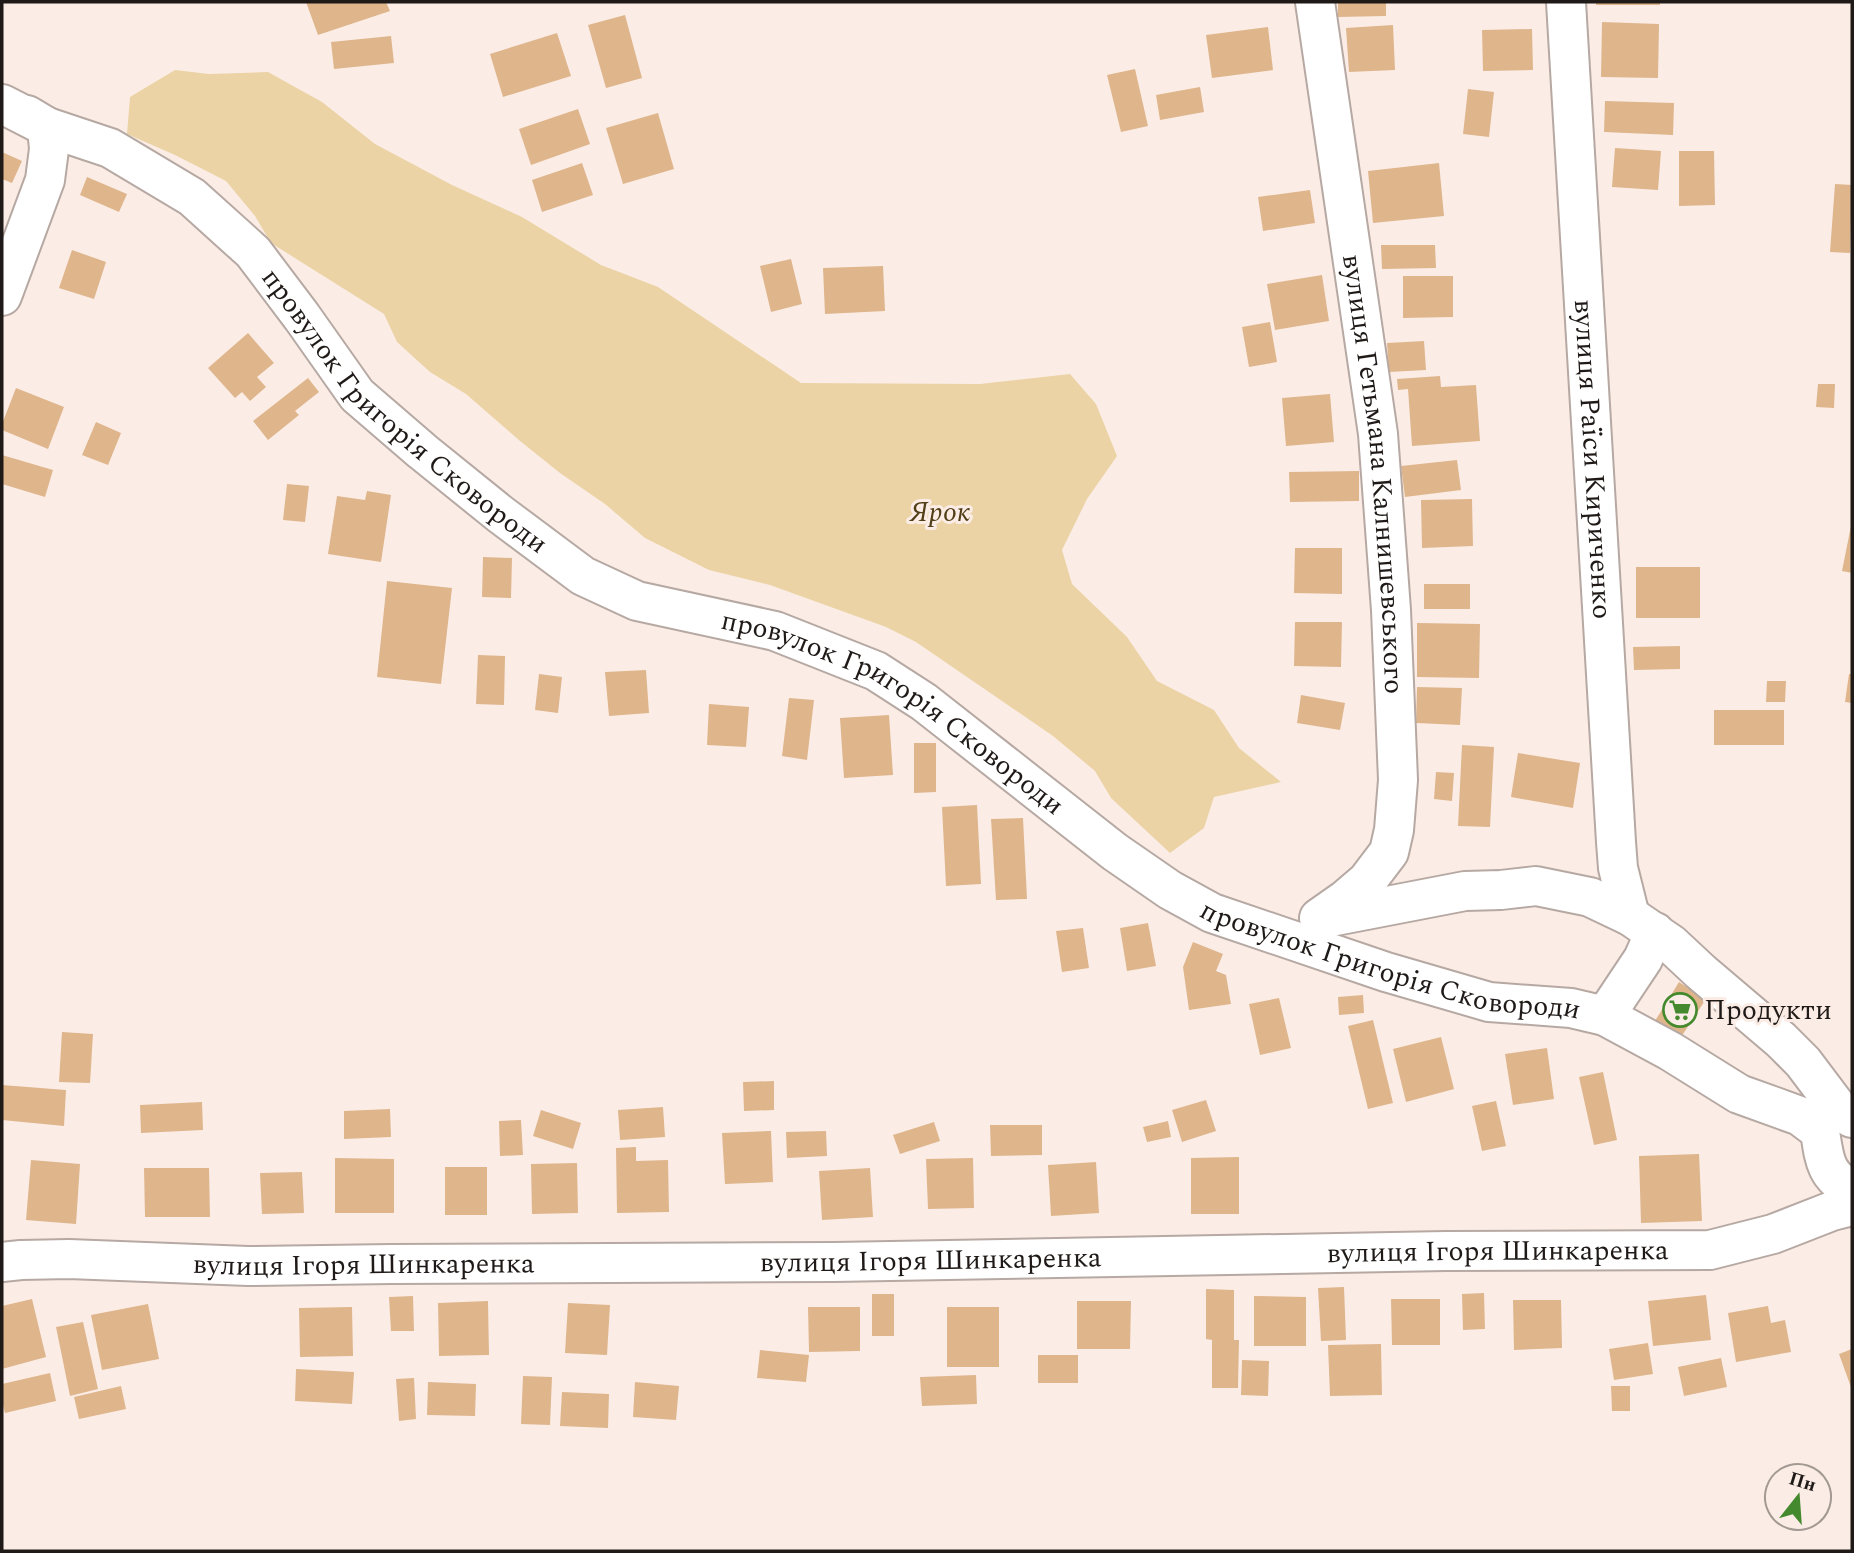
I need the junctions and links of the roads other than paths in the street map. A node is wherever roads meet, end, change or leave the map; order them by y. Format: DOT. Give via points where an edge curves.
graph roads {
  1 [pos="1315,2"];
  2 [pos="1566,2"];
  3 [pos="2,102"];
  4 [pos="47,127"];
  5 [pos="2,296"];
  6 [pos="1320,918"];
  7 [pos="1642,924"];
  8 [pos="1250,926"];
  9 [pos="1605,1016"];
  10 [pos="1773,1106"];
  11 [pos="1846,1114"];
  12 [pos="1852,1189"];
  13 [pos="1852,1206"];
  14 [pos="2,1262"];
  1 -- 6 [label="street, вулиця Гетьмана Калнишевського" via="1378,434 1398,780 1389,852 1367,881"];
  2 -- 7 [label="street, вулиця Раїси Кириченко" via="1618,868"];
  3 -- 4 [label="street, провулок Григорія Сковороди"];
  4 -- 5 [label="street" via="45,180"];
  4 -- 8 [label="street, провулок Григорія Сковороди" via="110,148 192,197 253,252 357,395 451,475 583,576 638,601 775,631 876,671 924,702 1170,890 1212,913"];
  6 -- 7 [label="street" via="1465,891 1536,886 1590,897"];
  6 -- 8 [label="street"];
  7 -- 9 [label="street" via="1643,959"];
  7 -- 11 [label="street" via="1781,1040"];
  8 -- 9 [label="street, провулок Григорія Сковороди" via="1489,1002 1571,1008"];
  9 -- 10 [label="street, провулок Григорія Сковороди" via="1739,1094"];
  10 -- 11 [label="street"];
  10 -- 12 [label="street, провулок Григорія Сковороди" via="1800,1116 1820,1132 1825,1164 1837,1180"];
  13 -- 14 [label="street, вулиця Ігоря Шинкаренка" via="1710,1250 834,1262 248,1266 69,1259"];
}
